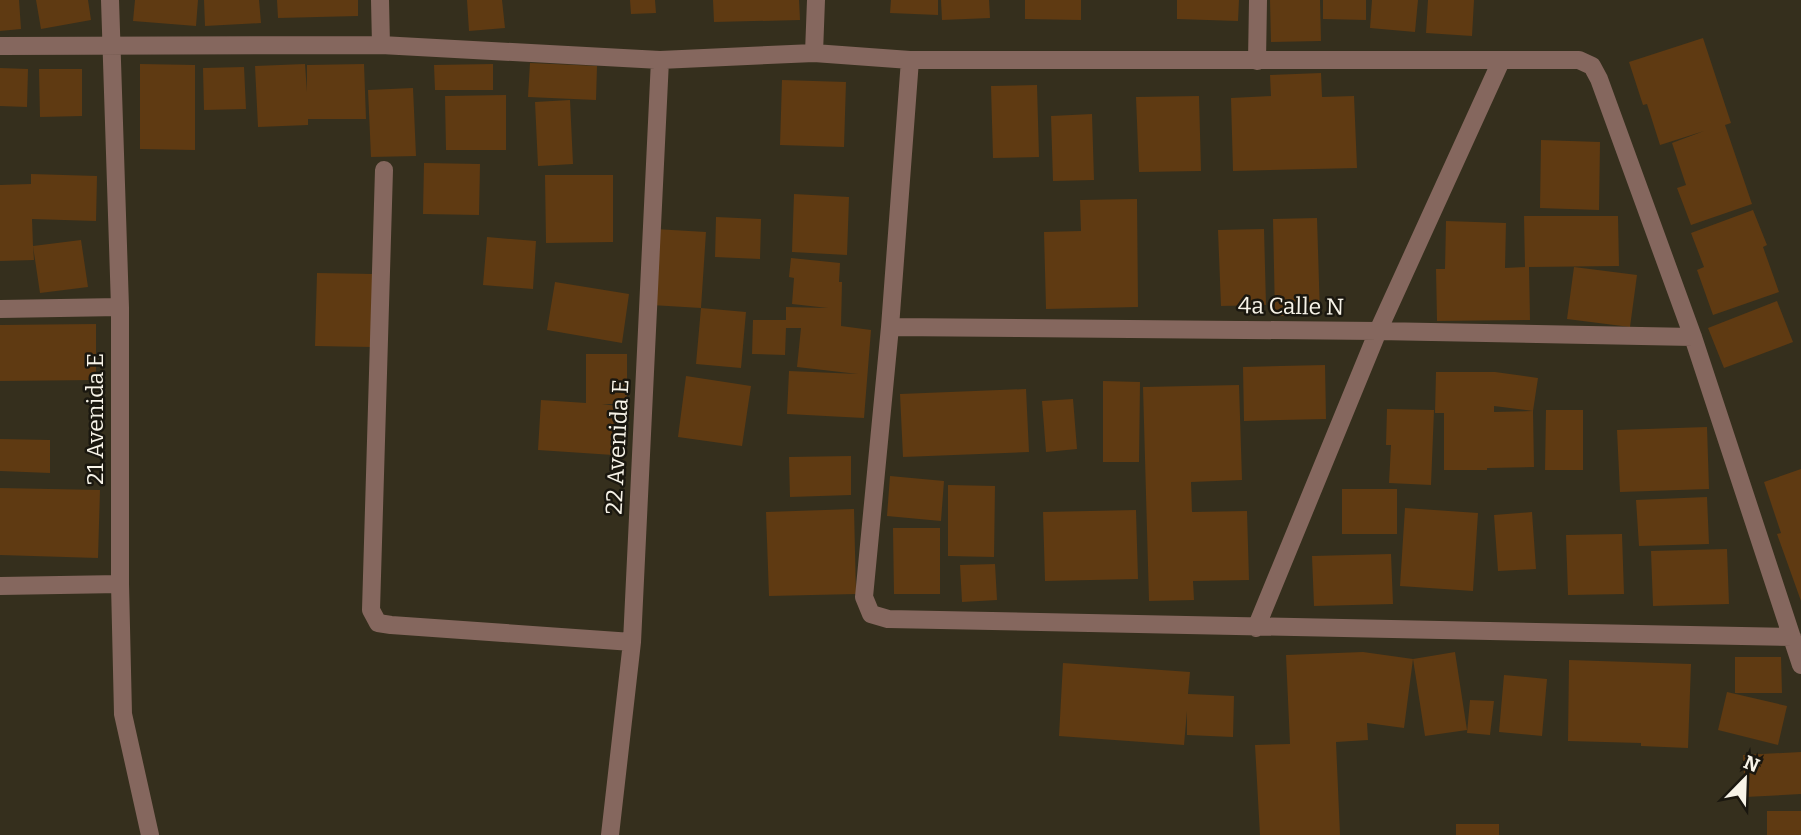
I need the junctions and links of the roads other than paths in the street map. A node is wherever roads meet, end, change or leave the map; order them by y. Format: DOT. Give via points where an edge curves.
graph roads {
  1 [pos="110,0"];
  2 [pos="380,0"];
  3 [pos="816,0"];
  4 [pos="1258,0"];
  5 [pos="381,44"];
  6 [pos="0,47"];
  7 [pos="112,47"];
  8 [pos="814,53"];
  9 [pos="660,60"];
  10 [pos="910,61"];
  11 [pos="1257,61"];
  12 [pos="1501,61"];
  13 [pos="384,170"];
  14 [pos="120,307"];
  15 [pos="0,309"];
  16 [pos="890,327"];
  17 [pos="1378,331"];
  18 [pos="1693,337"];
  19 [pos="120,583"];
  20 [pos="0,586"];
  21 [pos="1256,628"];
  22 [pos="1792,637"];
  23 [pos="632,642"];
  24 [pos="1801,664"];
  25 [pos="150,835"];
  26 [pos="610,835"];
  1 -- 7 [label="street, 21 Avenida E"];
  2 -- 5 [label="street"];
  3 -- 8 [label="street"];
  4 -- 11 [label="street"];
  5 -- 7 [label="street"];
  5 -- 9 [label="street"];
  6 -- 7 [label="street"];
  7 -- 14 [label="street, 21 Avenida E"];
  8 -- 9 [label="street"];
  8 -- 10 [label="street"];
  9 -- 23 [label="street, 22 Avenida E"];
  10 -- 11 [label="street"];
  10 -- 16 [label="street"];
  11 -- 12 [label="street"];
  12 -- 17 [label="street"];
  12 -- 18 [label="street" via="1579,60 1592,66"];
  13 -- 23 [label="street" via="371,610 378,623 391,625"];
  14 -- 15 [label="street"];
  14 -- 19 [label="street, 21 Avenida E"];
  16 -- 17 [label="street, 4a Calle N"];
  16 -- 21 [label="street" via="864,597 871,614 888,620"];
  17 -- 18 [label="street, 4a Calle N"];
  17 -- 21 [label="street"];
  18 -- 22 [label="street"];
  19 -- 20 [label="street"];
  19 -- 25 [label="street, 21 Avenida E" via="123,714"];
  21 -- 22 [label="street"];
  22 -- 24 [label="street"];
  23 -- 26 [label="street, 22 Avenida E"];
}
